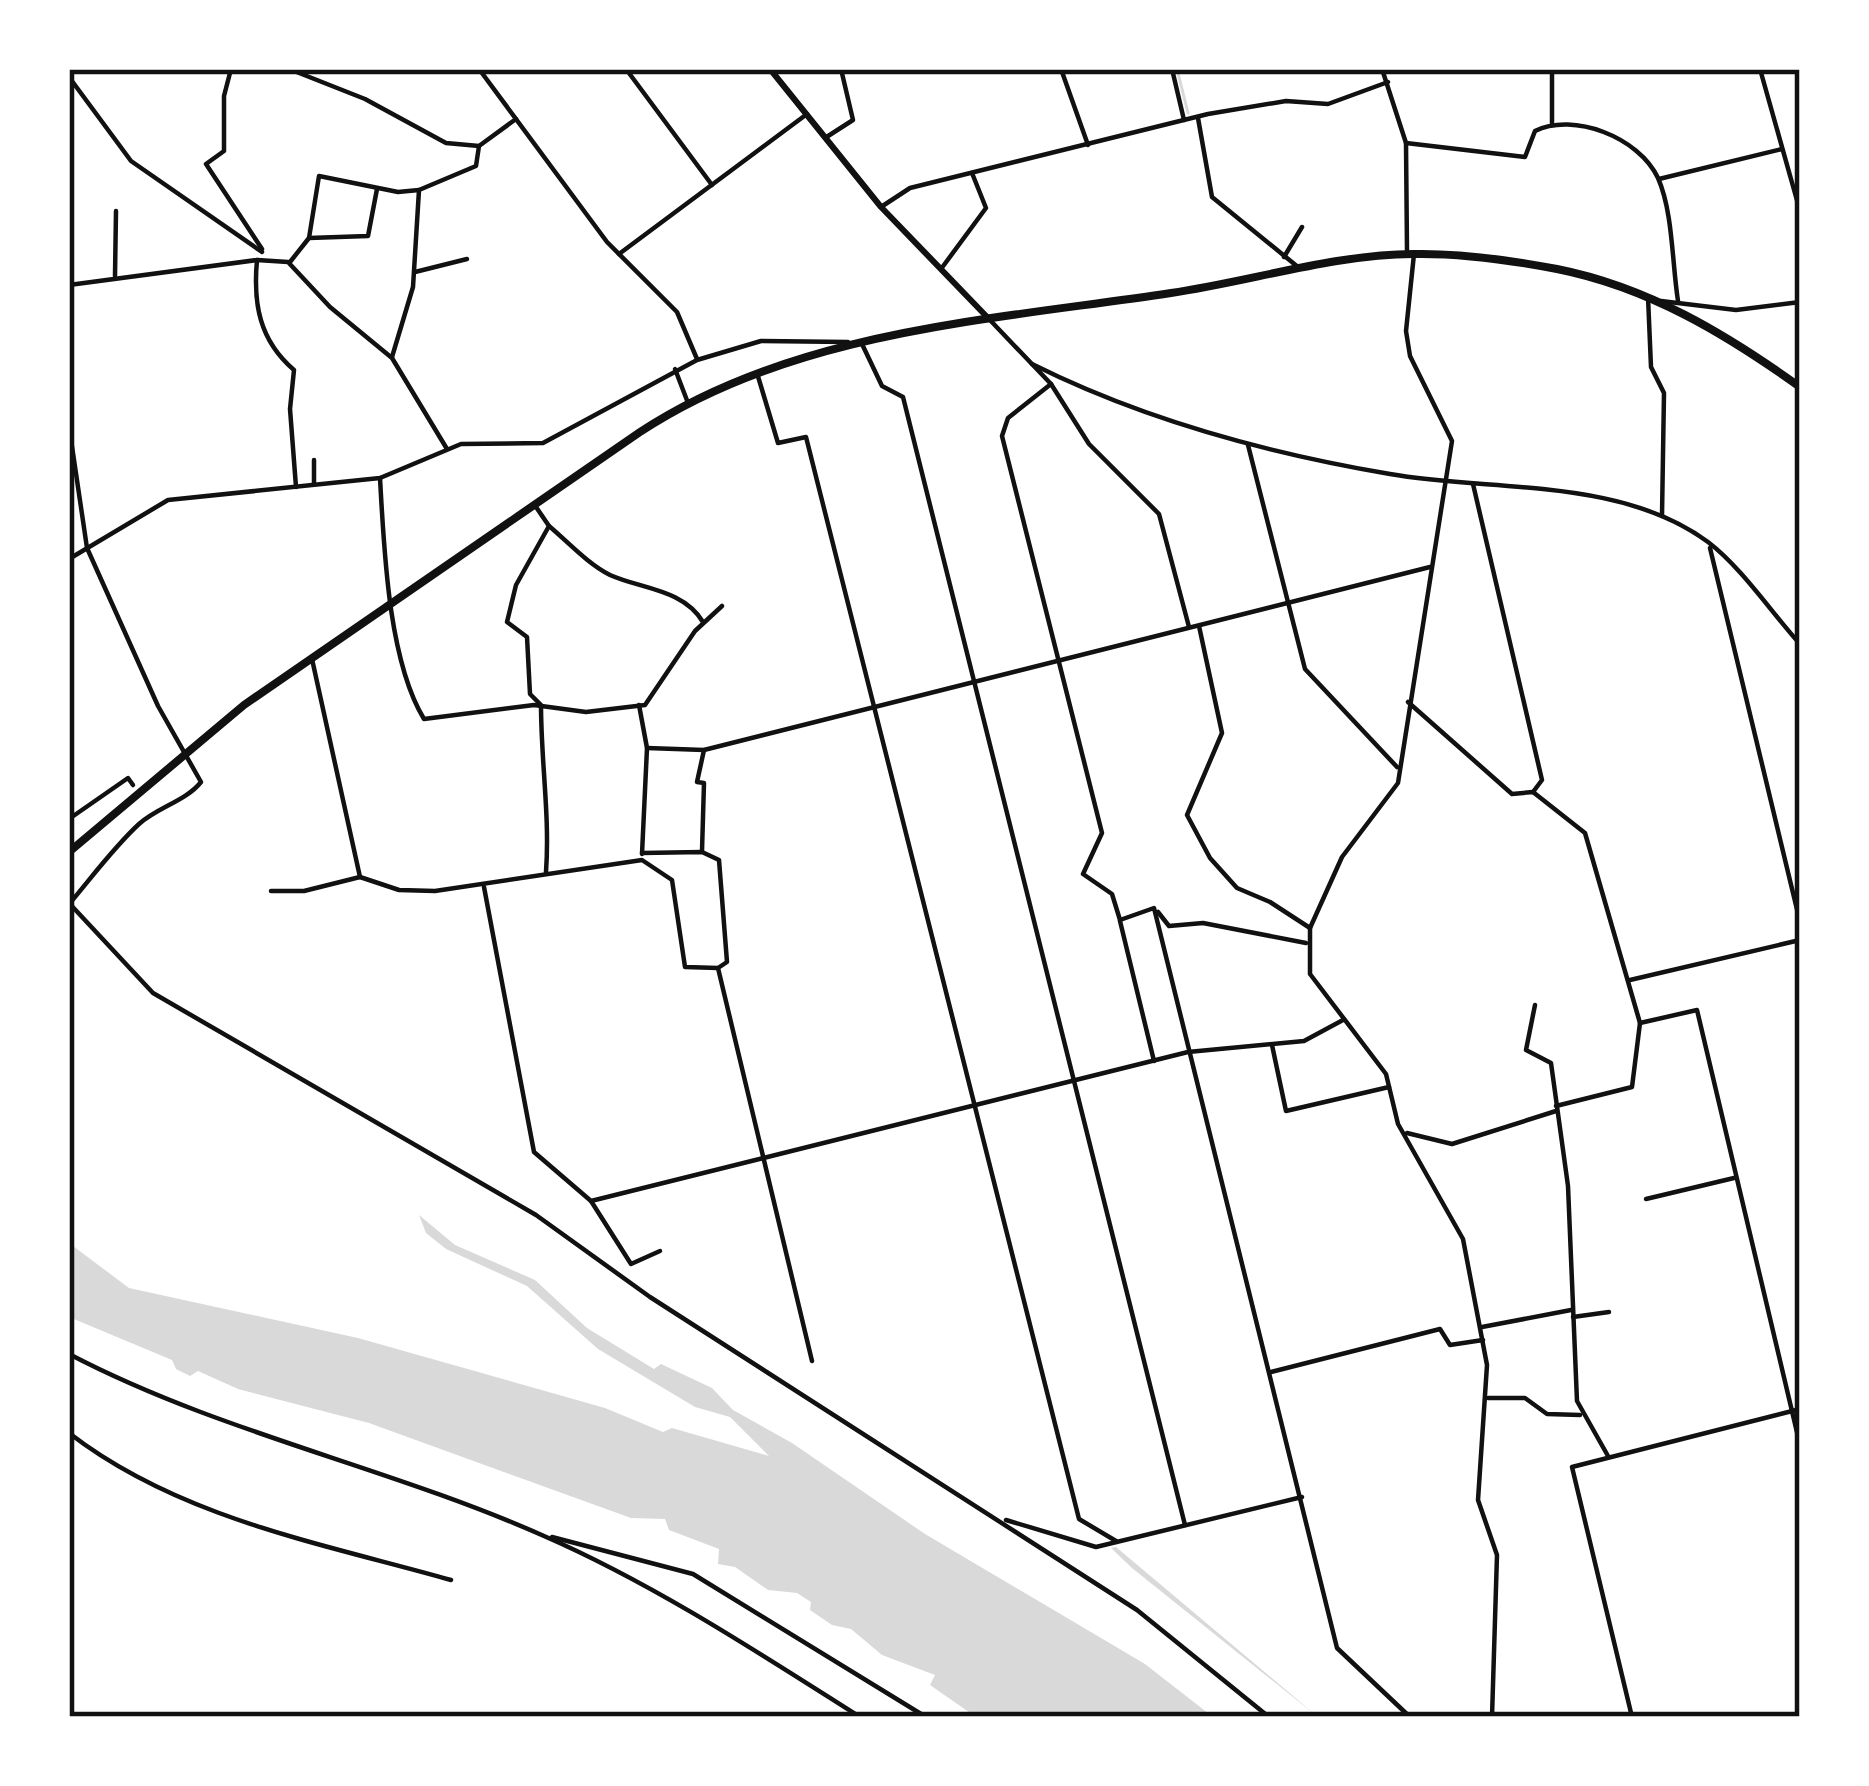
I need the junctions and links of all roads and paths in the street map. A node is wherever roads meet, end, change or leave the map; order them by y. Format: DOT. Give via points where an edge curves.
graph roads {
  1 [pos="232,69"];
  2 [pos="289,69"];
  3 [pos="479,69"];
  4 [pos="626,69"];
  5 [pos="770,69"];
  6 [pos="841,69"];
  7 [pos="1061,69"];
  8 [pos="1172,69"];
  9 [pos="1382,69"];
  10 [pos="1552,69"];
  11 [pos="1760,69"];
  12 [pos="69,77"];
  13 [pos="1388,82"];
  14 [pos="807,115"];
  15 [pos="1198,118"];
  16 [pos="516,119"];
  17 [pos="1184,121"];
  18 [pos="1552,123"];
  19 [pos="826,138"];
  20 [pos="1406,143"];
  21 [pos="478,146"];
  22 [pos="1088,146"];
  23 [pos="1782,149"];
  24 [pos="972,173"];
  25 [pos="1659,179"];
  26 [pos="712,185"];
  27 [pos="377,189"];
  28 [pos="419,190"];
  29 [pos="881,207"];
  30 [pos="116,211"];
  31 [pos="1800,211"];
  32 [pos="1302,227"];
  33 [pos="309,238"];
  34 [pos="262,252"];
  35 [pos="619,254"];
  36 [pos="1410,254"];
  37 [pos="1284,257"];
  38 [pos="261,260"];
  39 [pos="467,260"];
  40 [pos="290,264"];
  41 [pos="941,269"];
  42 [pos="1302,271"];
  43 [pos="415,272"];
  44 [pos="115,276"];
  45 [pos="69,285"];
  46 [pos="1648,298"];
  47 [pos="1678,301"];
  48 [pos="1661,302"];
  49 [pos="1800,302"];
  50 [pos="988,319"];
  51 [pos="864,344"];
  52 [pos="392,358"];
  53 [pos="697,359"];
  54 [pos="1032,364"];
  55 [pos="675,369"];
  56 [pos="757,373"];
  57 [pos="1051,384"];
  58 [pos="1800,387"];
  59 [pos="688,403"];
  60 [pos="69,426"];
  61 [pos="1248,445"];
  62 [pos="447,449"];
  63 [pos="314,460"];
  64 [pos="380,478"];
  65 [pos="1446,480"];
  66 [pos="1473,484"];
  67 [pos="313,487"];
  68 [pos="297,489"];
  69 [pos="534,504"];
  70 [pos="1663,519"];
  71 [pos="549,526"];
  72 [pos="1709,543"];
  73 [pos="87,548"];
  74 [pos="69,559"];
  75 [pos="1430,567"];
  76 [pos="1290,602"];
  77 [pos="392,603"];
  78 [pos="722,606"];
  79 [pos="703,622"];
  80 [pos="1199,625"];
  81 [pos="1189,627"];
  82 [pos="1800,644"];
  83 [pos="312,658"];
  84 [pos="1060,660"];
  85 [pos="974,682"];
  86 [pos="1408,702"];
  87 [pos="638,703"];
  88 [pos="542,705"];
  89 [pos="874,706"];
  90 [pos="647,748"];
  91 [pos="704,750"];
  92 [pos="184,753"];
  93 [pos="1397,767"];
  94 [pos="133,785"];
  95 [pos="1533,792"];
  96 [pos="69,819"];
  97 [pos="69,852"];
  98 [pos="702,852"];
  99 [pos="642,856"];
  100 [pos="546,872"];
  101 [pos="360,877"];
  102 [pos="484,887"];
  103 [pos="272,891"];
  104 [pos="69,903"];
  105 [pos="1154,908"];
  106 [pos="1120,920"];
  107 [pos="1800,922"];
  108 [pos="1310,928"];
  109 [pos="1800,940"];
  110 [pos="1308,944"];
  111 [pos="718,968"];
  112 [pos="1630,980"];
  113 [pos="1535,1005"];
  114 [pos="1345,1019"];
  115 [pos="1640,1023"];
  116 [pos="1271,1043"];
  117 [pos="1188,1052"];
  118 [pos="1154,1061"];
  119 [pos="1074,1080"];
  120 [pos="1389,1087"];
  121 [pos="975,1105"];
  122 [pos="1556,1109"];
  123 [pos="1407,1133"];
  124 [pos="764,1160"];
  125 [pos="1736,1177"];
  126 [pos="1646,1199"];
  127 [pos="591,1201"];
  128 [pos="660,1251"];
  129 [pos="1609,1312"];
  130 [pos="1572,1313"];
  131 [pos="1482,1327"];
  132 [pos="1484,1340"];
  133 [pos="69,1354"];
  134 [pos="812,1361"];
  135 [pos="1271,1372"];
  136 [pos="1488,1398"];
  137 [pos="1796,1410"];
  138 [pos="1580,1415"];
  139 [pos="69,1433"];
  140 [pos="1800,1445"];
  141 [pos="1608,1456"];
  142 [pos="1302,1497"];
  143 [pos="1001,1519"];
  144 [pos="1185,1525"];
  145 [pos="548,1537"];
  146 [pos="1115,1541"];
  147 [pos="451,1580"];
  148 [pos="860,1717"];
  149 [pos="926,1717"];
  150 [pos="1269,1717"];
  151 [pos="1410,1717"];
  152 [pos="1492,1717"];
  153 [pos="1632,1717"];
  1 -- 34 [label="street" via="224,152 206,164"];
  2 -- 21 [label="street" via="446,142"];
  3 -- 16 [label="street"];
  4 -- 26 [label="street"];
  5 -- 14 [label="main road"];
  6 -- 19 [label="street" via="853,120"];
  7 -- 22 [label="street"];
  8 -- 17 [label="street"];
  9 -- 13 [label="street"];
  10 -- 18 [label="street"];
  11 -- 23 [label="street"];
  12 -- 34 [label="street" via="131,161"];
  13 -- 15 [label="street" via="1328,104 1286,100"];
  13 -- 20 [label="street"];
  14 -- 19 [label="main road"];
  14 -- 26 [label="street"];
  15 -- 17 [label="street"];
  15 -- 37 [label="street" via="1212,197"];
  16 -- 21 [label="street"];
  16 -- 35 [label="street"];
  17 -- 22 [label="street"];
  18 -- 20 [label="street" via="1534,131 1525,157"];
  18 -- 25 [label="street" via="1604,130"];
  19 -- 29 [label="main road"];
  20 -- 36 [label="street"];
  21 -- 28 [label="street" via="476,166"];
  22 -- 24 [label="street"];
  23 -- 25 [label="street"];
  23 -- 31 [label="street"];
  24 -- 29 [label="street" via="910,188"];
  24 -- 41 [label="street" via="986,208"];
  25 -- 47 [label="street"];
  26 -- 35 [label="street"];
  27 -- 28 [label="street"];
  27 -- 33 [label="street" via="368,236"];
  27 -- 33 [label="street" via="319,176"];
  28 -- 43 [label="street"];
  29 -- 41 [label="main road"];
  30 -- 44 [label="street"];
  32 -- 37 [label="street"];
  33 -- 40 [label="street"];
  34 -- 38 [label="street"];
  35 -- 53 [label="street" via="677,312"];
  36 -- 42 [label="highway"];
  36 -- 46 [label="highway" via="1562,270"];
  36 -- 65 [label="street" via="1406,331 1452,441"];
  37 -- 42 [label="street"];
  38 -- 40 [label="street"];
  38 -- 44 [label="street"];
  38 -- 68 [label="street" via="253,301 267,337 294,370"];
  39 -- 43 [label="street"];
  40 -- 52 [label="street"];
  41 -- 50 [label="main road"];
  42 -- 50 [label="highway"];
  43 -- 52 [label="street"];
  44 -- 45 [label="street"];
  46 -- 48 [label="highway"];
  46 -- 70 [label="street" via="1651,368 1664,393"];
  47 -- 48 [label="street"];
  47 -- 49 [label="street" via="1736,310"];
  48 -- 58 [label="highway"];
  50 -- 51 [label="highway"];
  50 -- 54 [label="street"];
  51 -- 53 [label="street" via="760,341"];
  51 -- 56 [label="highway"];
  51 -- 85 [label="street" via="882,386 903,397"];
  52 -- 62 [label="street"];
  53 -- 55 [label="street"];
  54 -- 57 [label="street"];
  54 -- 61 [label="street" via="1098,397"];
  55 -- 59 [label="street"];
  55 -- 62 [label="street" via="543,443"];
  56 -- 59 [label="highway"];
  56 -- 89 [label="street" via="778,443 806,437"];
  57 -- 81 [label="street" via="1089,443 1159,514"];
  57 -- 84 [label="street" via="1008,418 1002,436"];
  59 -- 69 [label="highway"];
  60 -- 73 [label="street"];
  61 -- 65 [label="street"];
  61 -- 76 [label="street"];
  62 -- 64 [label="street"];
  63 -- 67 [label="street"];
  64 -- 67 [label="street"];
  64 -- 77 [label="street"];
  65 -- 66 [label="street"];
  65 -- 75 [label="street"];
  66 -- 70 [label="street" via="1628,502"];
  66 -- 95 [label="street" via="1542,780"];
  67 -- 68 [label="street"];
  68 -- 73 [label="street" via="168,500"];
  69 -- 71 [label="street"];
  69 -- 77 [label="highway"];
  70 -- 72 [label="street"];
  71 -- 79 [label="street" via="611,575 645,582"];
  71 -- 88 [label="street" via="516,585 507,622 527,637 530,694"];
  72 -- 82 [label="street"];
  72 -- 107 [label="street"];
  73 -- 74 [label="street"];
  73 -- 92 [label="street"];
  75 -- 76 [label="street"];
  75 -- 86 [label="street"];
  76 -- 80 [label="street"];
  76 -- 93 [label="street" via="1305,670"];
  77 -- 83 [label="highway"];
  77 -- 88 [label="street" via="412,700 424,718"];
  78 -- 79 [label="street"];
  79 -- 87 [label="street" via="645,705"];
  80 -- 81 [label="street"];
  80 -- 108 [label="street" via="1222,733 1187,815 1237,889"];
  81 -- 84 [label="street"];
  83 -- 92 [label="highway"];
  83 -- 101 [label="street"];
  84 -- 85 [label="street"];
  84 -- 106 [label="street" via="1102,833 1082,874 1112,894"];
  85 -- 89 [label="street"];
  85 -- 119 [label="street"];
  86 -- 93 [label="street"];
  86 -- 95 [label="street" via="1512,794"];
  87 -- 88 [label="street" via="586,712"];
  87 -- 90 [label="street"];
  88 -- 100 [label="street"];
  89 -- 91 [label="street"];
  89 -- 121 [label="street"];
  90 -- 91 [label="street"];
  90 -- 99 [label="street"];
  91 -- 98 [label="street" via="697,782 704,783"];
  92 -- 97 [label="highway"];
  92 -- 104 [label="street" via="200,782 191,794 139,824"];
  93 -- 108 [label="street" via="1398,783 1342,857"];
  94 -- 96 [label="street" via="128,778"];
  95 -- 112 [label="street" via="1586,833"];
  98 -- 99 [label="street"];
  98 -- 111 [label="street" via="718,860 727,962"];
  99 -- 100 [label="street"];
  99 -- 111 [label="street" via="673,880 685,967"];
  100 -- 102 [label="street"];
  101 -- 102 [label="street" via="411,891"];
  101 -- 103 [label="street"];
  102 -- 127 [label="street" via="534,1152"];
  104 -- 143 [label="street" via="153,993 536,1215 650,1297"];
  105 -- 106 [label="street"];
  105 -- 110 [label="street" via="1169,926 1203,923"];
  105 -- 117 [label="street"];
  106 -- 118 [label="street"];
  108 -- 110 [label="street"];
  109 -- 112 [label="street"];
  110 -- 114 [label="street" via="1310,974"];
  111 -- 124 [label="street"];
  112 -- 115 [label="street"];
  113 -- 122 [label="street" via="1526,1050 1551,1063"];
  114 -- 116 [label="street" via="1304,1041"];
  114 -- 120 [label="street"];
  115 -- 122 [label="street" via="1632,1087"];
  115 -- 125 [label="street" via="1696,1010"];
  116 -- 117 [label="street"];
  116 -- 120 [label="street" via="1286,1111"];
  117 -- 118 [label="street"];
  117 -- 135 [label="street"];
  118 -- 119 [label="street"];
  119 -- 121 [label="street"];
  119 -- 144 [label="street"];
  120 -- 123 [label="street"];
  121 -- 124 [label="street"];
  121 -- 146 [label="street" via="1079,1519"];
  122 -- 123 [label="street" via="1452,1144"];
  122 -- 130 [label="street"];
  123 -- 131 [label="street" via="1462,1238"];
  124 -- 127 [label="street"];
  124 -- 134 [label="street"];
  125 -- 126 [label="street"];
  125 -- 137 [label="street"];
  127 -- 128 [label="street" via="632,1264"];
  129 -- 130 [label="street"];
  130 -- 131 [label="street"];
  130 -- 138 [label="street"];
  131 -- 132 [label="street"];
  132 -- 135 [label="street" via="1450,1346 1440,1329"];
  132 -- 136 [label="street"];
  133 -- 145 [label="street" via="190,1409"];
  135 -- 142 [label="street"];
  136 -- 138 [label="street" via="1525,1397 1547,1414"];
  136 -- 152 [label="street" via="1478,1500 1497,1555"];
  137 -- 140 [label="street"];
  137 -- 141 [label="street"];
  138 -- 141 [label="street"];
  139 -- 147 [label="street" via="141,1483 266,1529"];
  141 -- 153 [label="street" via="1572,1467"];
  142 -- 144 [label="street"];
  142 -- 151 [label="street" via="1337,1648"];
  143 -- 146 [label="street" via="1096,1547"];
  143 -- 150 [label="street" via="1137,1610"];
  144 -- 146 [label="street"];
  145 -- 148 [label="street"];
  145 -- 149 [label="street" via="693,1574"];
}
